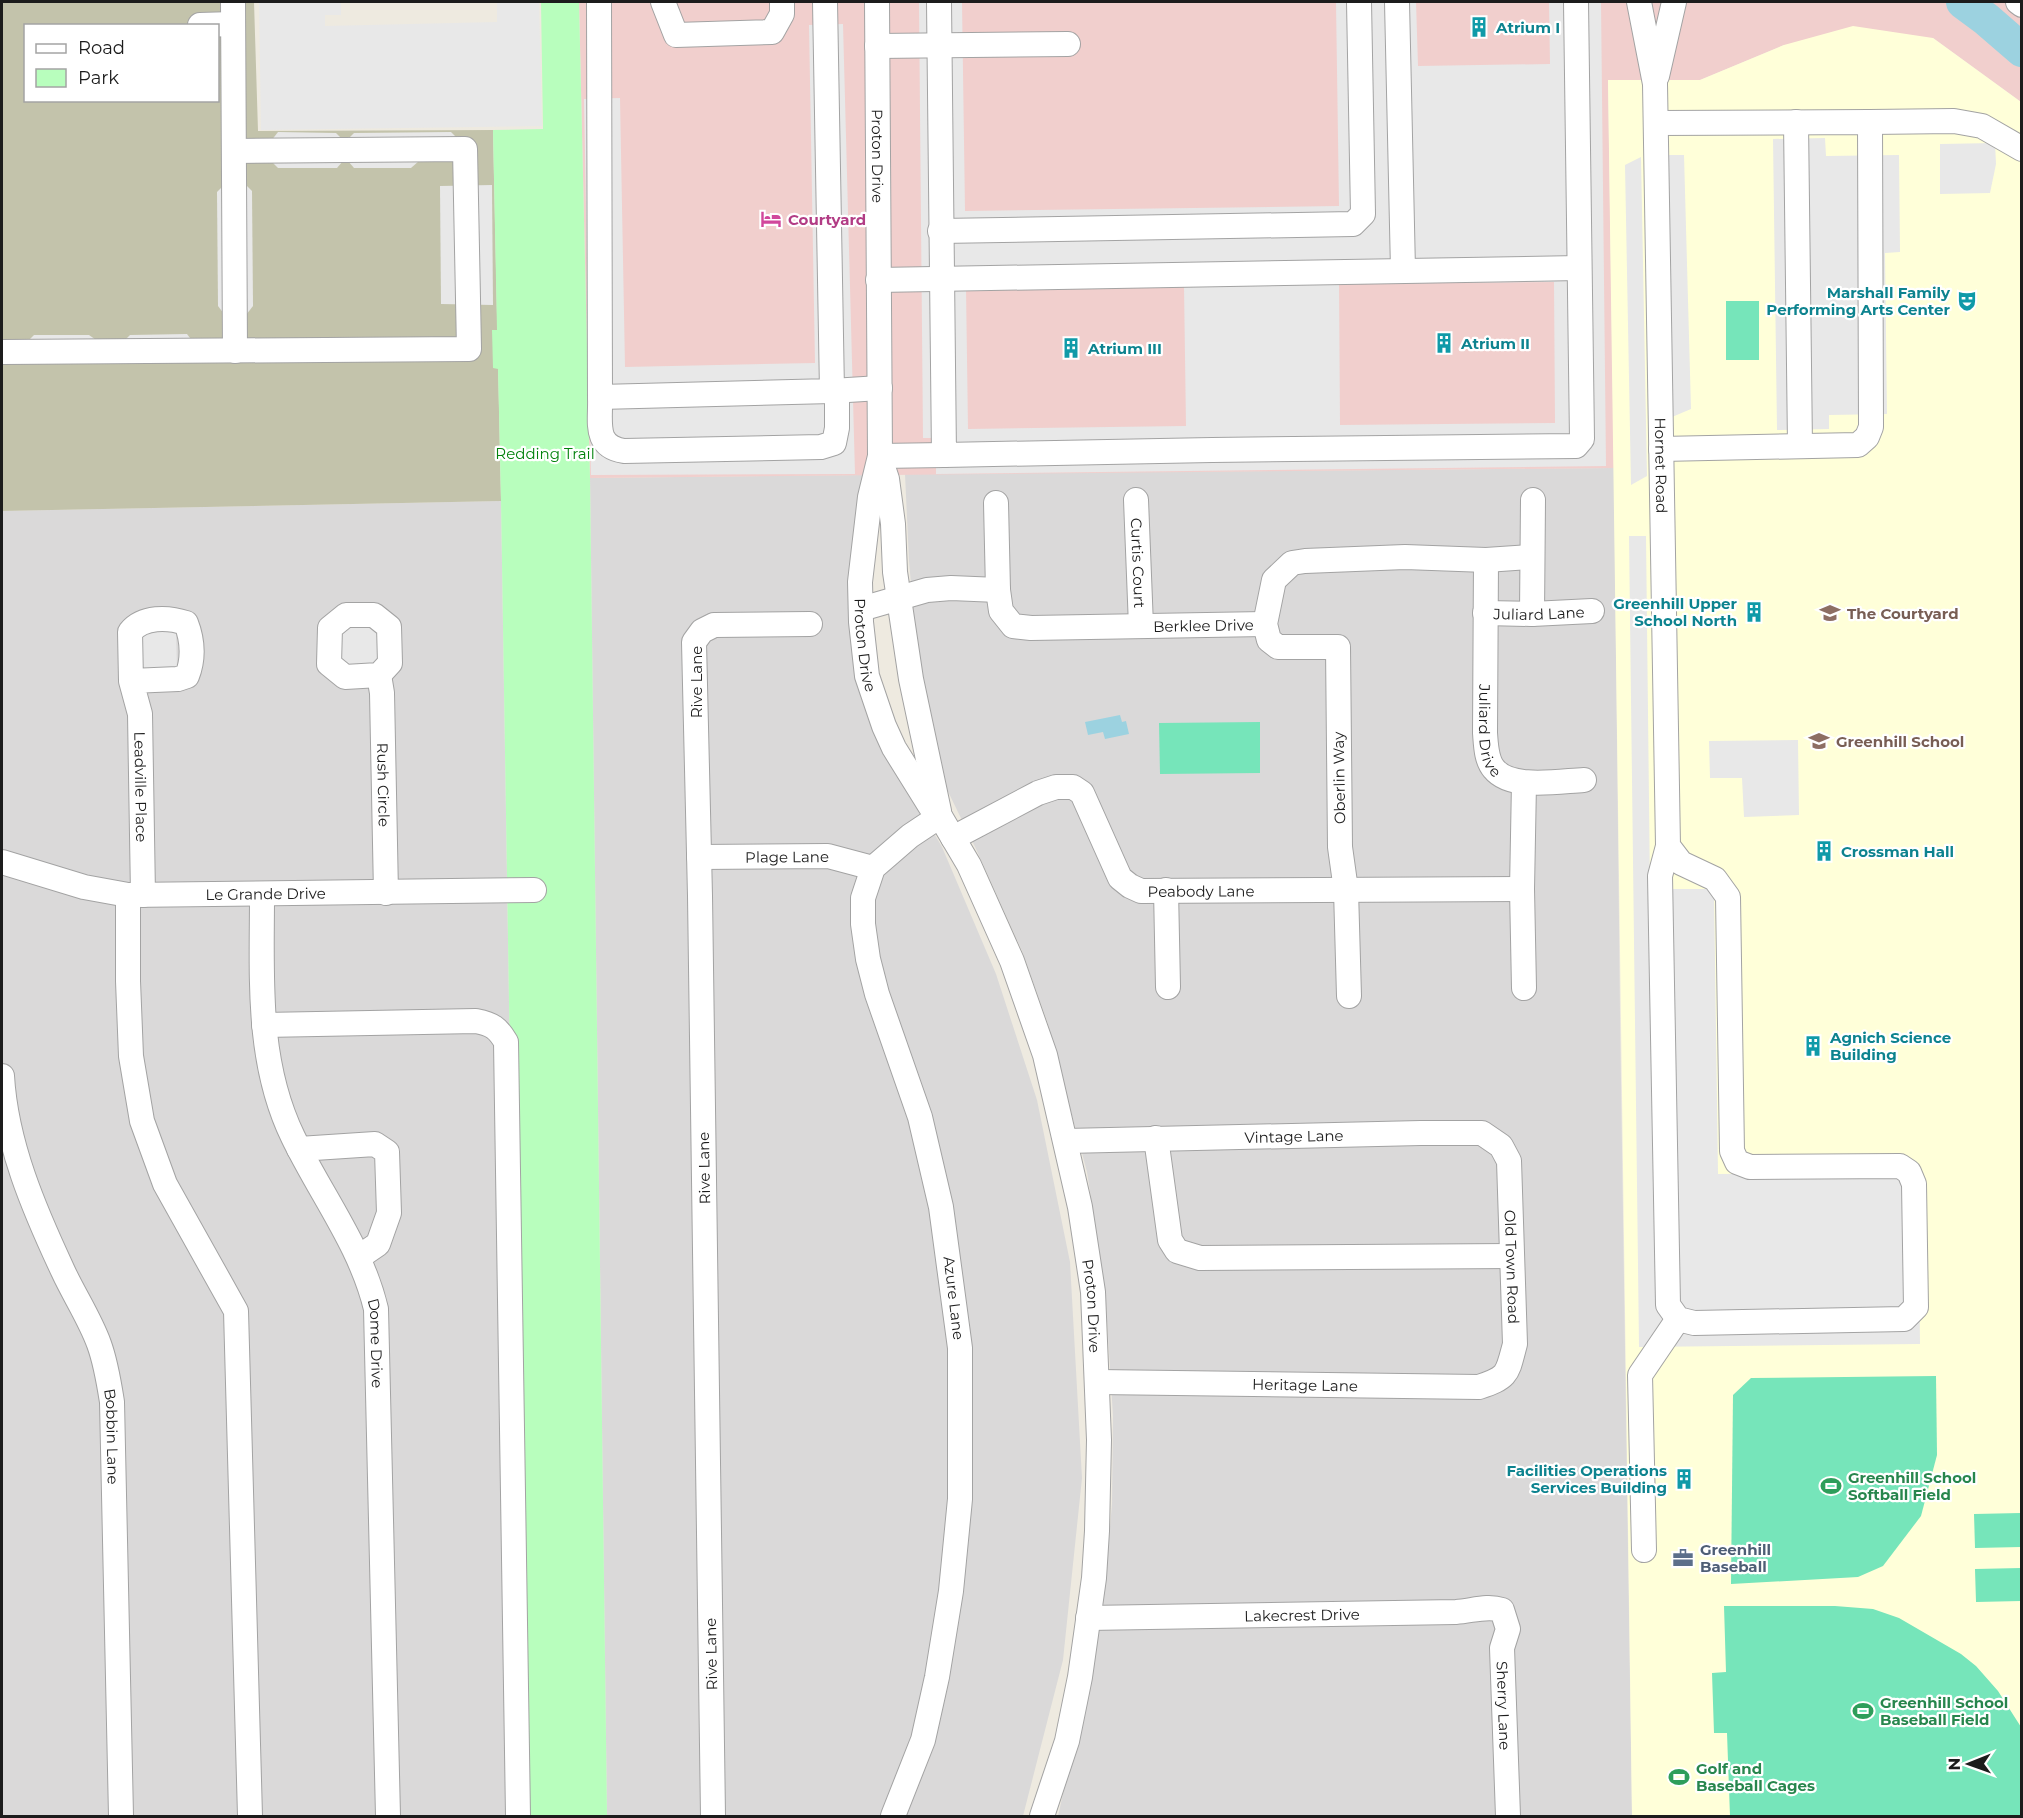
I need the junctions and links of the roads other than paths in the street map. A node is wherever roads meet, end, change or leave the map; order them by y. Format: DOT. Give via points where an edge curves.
graph roads {
  1 [pos="599,2"];
  2 [pos="663,2"];
  3 [pos="782,2"];
  4 [pos="825,2"];
  5 [pos="877,2"];
  6 [pos="939,2"];
  7 [pos="1359,2"];
  8 [pos="1397,2"];
  9 [pos="1576,2"];
  10 [pos="1639,2"];
  11 [pos="1674,2"];
  12 [pos="2018,2"];
  13 [pos="2022,5"];
  14 [pos="233,13"];
  15 [pos="203,24"];
  16 [pos="1068,44"];
  17 [pos="939,45"];
  18 [pos="878,46"];
  19 [pos="1655,84"];
  20 [pos="1796,122"];
  21 [pos="1870,122"];
  22 [pos="1656,123"];
  23 [pos="2022,149"];
  24 [pos="235,151"];
  25 [pos="940,231"];
  26 [pos="1578,268"];
  27 [pos="1403,270"];
  28 [pos="941,279"];
  29 [pos="878,280"];
  30 [pos="235,351"];
  31 [pos="2,352"];
  32 [pos="880,388"];
  33 [pos="835,390"];
  34 [pos="600,397"];
  35 [pos="1800,446"];
  36 [pos="1662,449"];
  37 [pos="944,455"];
  38 [pos="880,456"];
  39 [pos="1136,500"];
  40 [pos="1533,500"];
  41 [pos="996,503"];
  42 [pos="1531,557"];
  43 [pos="1486,560"];
  44 [pos="998,590"];
  45 [pos="900,599"];
  46 [pos="861,609"];
  47 [pos="1592,610"];
  48 [pos="1485,613"];
  49 [pos="1532,614"];
  50 [pos="810,624"];
  51 [pos="1265,624"];
  52 [pos="1141,626"];
  53 [pos="379,675"];
  54 [pos="131,681"];
  55 [pos="1584,780"];
  56 [pos="1524,783"];
  57 [pos="940,816"];
  58 [pos="953,838"];
  59 [pos="1668,846"];
  60 [pos="699,857"];
  61 [pos="2,862"];
  62 [pos="873,868"];
  63 [pos="1522,889"];
  64 [pos="534,890"];
  65 [pos="1166,890"];
  66 [pos="1346,890"];
  67 [pos="386,893"];
  68 [pos="135,895"];
  69 [pos="262,895"];
  70 [pos="1168,987"];
  71 [pos="1524,988"];
  72 [pos="1349,996"];
  73 [pos="264,1025"];
  74 [pos="2,1091"];
  75 [pos="1156,1138"];
  76 [pos="1066,1141"];
  77 [pos="299,1149"];
  78 [pos="9,1155"];
  79 [pos="1509,1161"];
  80 [pos="1512,1256"];
  81 [pos="359,1257"];
  82 [pos="1678,1319"];
  83 [pos="1508,1372"];
  84 [pos="1098,1382"];
  85 [pos="1644,1550"];
  86 [pos="1088,1618"];
  87 [pos="1507,1622"];
  88 [pos="121,1816"];
  89 [pos="250,1816"];
  90 [pos="388,1816"];
  91 [pos="518,1816"];
  92 [pos="713,1816"];
  93 [pos="893,1816"];
  94 [pos="1042,1816"];
  95 [pos="1508,1816"];
  1 -- 34 [label="street"];
  2 -- 3 [label="street" via="676,35 772,32 782,14"];
  4 -- 33 [label="street"];
  5 -- 18 [label="street, Proton Drive"];
  6 -- 17 [label="street"];
  7 -- 25 [label="street" via="1363,214 1353,224"];
  8 -- 27 [label="street"];
  9 -- 26 [label="street"];
  10 -- 19 [label="street, Hornet Road"];
  11 -- 19 [label="street, Hornet Road"];
  12 -- 13 [label="street"];
  14 -- 15 [label="street"];
  14 -- 24 [label="street"];
  16 -- 17 [label="street"];
  17 -- 18 [label="street"];
  17 -- 25 [label="street"];
  18 -- 29 [label="street, Proton Drive"];
  19 -- 22 [label="street, Hornet Road"];
  20 -- 21 [label="street"];
  20 -- 22 [label="street"];
  20 -- 35 [label="street"];
  21 -- 23 [label="street" via="1954,121 1982,126"];
  21 -- 35 [label="street" via="1871,428 1858,445"];
  22 -- 36 [label="street, Hornet Road"];
  24 -- 30 [label="street"];
  24 -- 30 [label="street" via="465,149 469,349"];
  25 -- 28 [label="street"];
  26 -- 27 [label="street"];
  26 -- 37 [label="street" via="1581,439 1576,446"];
  27 -- 28 [label="street"];
  28 -- 29 [label="street"];
  28 -- 37 [label="street"];
  29 -- 32 [label="street, Proton Drive"];
  30 -- 31 [label="street"];
  32 -- 33 [label="street"];
  32 -- 38 [label="street, Proton Drive"];
  33 -- 34 [label="street"];
  33 -- 34 [label="street" via="834,443 821,447 612,449 604,443 601,433"];
  35 -- 36 [label="street"];
  36 -- 59 [label="street, Hornet Road"];
  37 -- 38 [label="street"];
  38 -- 45 [label="street, Proton Drive" via="887,479"];
  38 -- 46 [label="street, Proton Drive" via="864,539"];
  39 -- 52 [label="street, Curtis Court"];
  40 -- 42 [label="street"];
  41 -- 44 [label="street"];
  42 -- 43 [label="street, Berklee Drive"];
  42 -- 49 [label="street"];
  43 -- 48 [label="street, Juliard Drive"];
  43 -- 51 [label="street, Berklee Drive" via="1405,557 1292,563 1274,580"];
  44 -- 45 [label="street" via="927,590"];
  44 -- 52 [label="street, Berklee Drive" via="1001,611 1013,626"];
  45 -- 46 [label="street"];
  45 -- 57 [label="street, Proton Drive" via="911,679"];
  46 -- 57 [label="street, Proton Drive" via="867,676 884,726 906,768"];
  47 -- 49 [label="street, Juliard Lane"];
  48 -- 49 [label="street, Juliard Lane"];
  48 -- 56 [label="street, Juliard Drive" via="1487,756 1494,770"];
  50 -- 60 [label="street, Rive Lane" via="714,625 702,631 694,642"];
  51 -- 52 [label="street, Berklee Drive"];
  51 -- 66 [label="street, Oberlin Way" via="1269,640 1278,647 1338,647 1340,847"];
  53 -- 67 [label="street, Rush Circle"];
  54 -- 68 [label="street, Leadville Place" via="140,714"];
  55 -- 56 [label="street"];
  56 -- 63 [label="street, Juliard Drive"];
  57 -- 58 [label="street, Proton Drive"];
  57 -- 62 [label="street"];
  58 -- 65 [label="street, Peabody Lane" via="1038,793 1072,787 1082,793 1120,878 1141,891"];
  58 -- 76 [label="street, Proton Drive" via="1012,961 1046,1055"];
  59 -- 82 [label="street, Hornet Road" via="1660,876 1667,1293 1668,1305"];
  59 -- 82 [label="street" via="1681,863 1715,879 1728,897 1732,1151 1737,1162 1750,1167 1900,1166 1909,1172 1914,1184 1916,1307 1904,1319 1694,1323"];
  60 -- 62 [label="street, Plage Lane" via="828,856"];
  60 -- 92 [label="street, Rive Lane"];
  61 -- 68 [label="street, Le Grande Drive" via="84,887"];
  62 -- 93 [label="street, Azure Lane" via="863,898 868,959 920,1117 941,1207 960,1348 960,1499 951,1591 923,1740"];
  63 -- 66 [label="street, Peabody Lane"];
  63 -- 71 [label="street, Juliard Drive"];
  64 -- 67 [label="street, Le Grande Drive"];
  65 -- 66 [label="street, Peabody Lane"];
  65 -- 70 [label="street"];
  66 -- 72 [label="street, Oberlin Way"];
  67 -- 69 [label="street, Le Grande Drive"];
  68 -- 69 [label="street, Le Grande Drive"];
  68 -- 89 [label="street, Leadville Place" via="128,981 132,1056 142,1121 165,1184 236,1311"];
  69 -- 73 [label="street, Dome Drive"];
  73 -- 77 [label="street, Dome Drive" via="276,1096"];
  73 -- 91 [label="street" via="476,1021 491,1024 506,1042"];
  74 -- 78 [label="street, Bobbin Lane"];
  75 -- 76 [label="street, Vintage Lane"];
  75 -- 79 [label="street, Vintage Lane" via="1482,1133 1501,1146"];
  75 -- 80 [label="street" via="1170,1240 1177,1251 1200,1258"];
  76 -- 84 [label="street, Proton Drive" via="1093,1292"];
  77 -- 81 [label="street, Dome Drive"];
  77 -- 81 [label="street" via="375,1144 387,1152 389,1213 378,1244"];
  78 -- 88 [label="street, Bobbin Lane" via="99,1342 106,1366 112,1402"];
  79 -- 80 [label="street, Old Town Road"];
  80 -- 83 [label="street, Old Town Road" via="1515,1344"];
  81 -- 90 [label="street, Dome Drive" via="376,1309 378,1337"];
  82 -- 85 [label="street" via="1640,1375"];
  83 -- 84 [label="street, Heritage Lane" via="1479,1387"];
  84 -- 86 [label="street, Proton Drive" via="1097,1531"];
  86 -- 87 [label="street, Lakecrest Drive" via="1456,1612 1487,1607 1502,1610"];
  86 -- 94 [label="street, Proton Drive" via="1067,1741"];
  87 -- 95 [label="street, Sherry Lane" via="1502,1648"];
}
